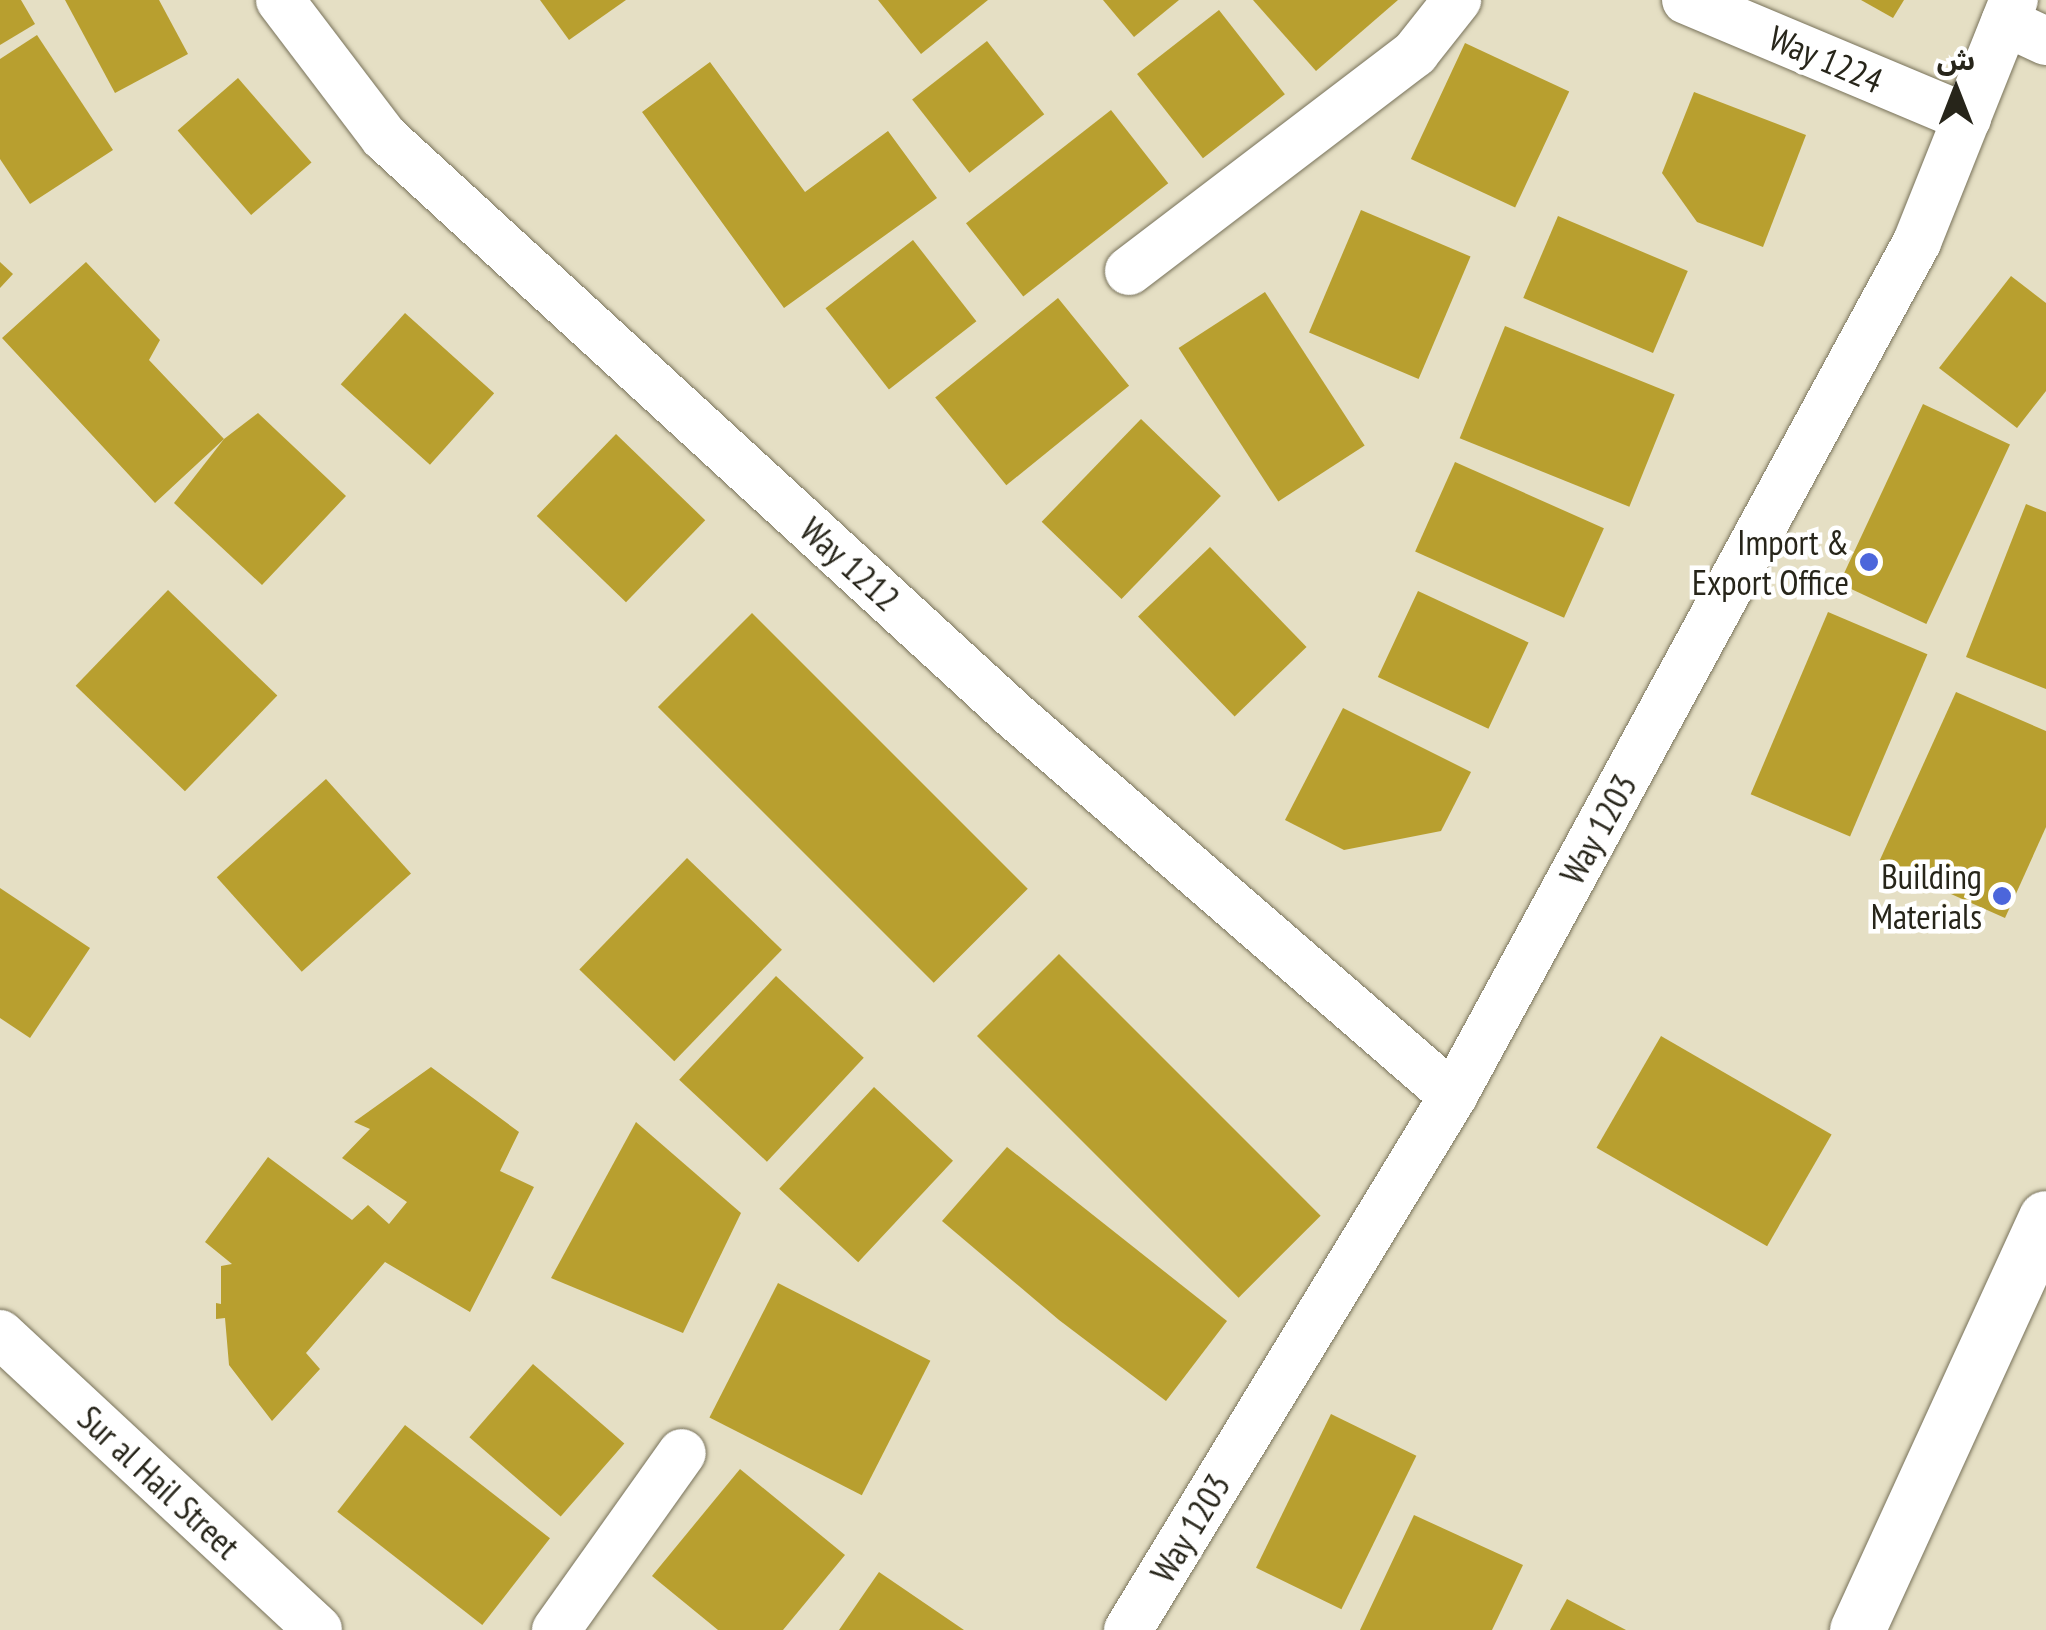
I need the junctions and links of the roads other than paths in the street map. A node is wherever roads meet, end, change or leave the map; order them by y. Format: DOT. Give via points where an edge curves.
graph roads {
  1 [pos="280,0"];
  2 [pos="1457,0"];
  3 [pos="1686,0"];
  4 [pos="2022,21"];
  5 [pos="1967,118"];
  6 [pos="1129,271"];
  7 [pos="1453,1096"];
  8 [pos="2046,1218"];
  9 [pos="6,1351"];
  10 [pos="682,1453"];
  11 [pos="318,1630"];
  12 [pos="556,1630"];
  13 [pos="1128,1630"];
  14 [pos="1857,1630"];
  1 -- 7 [label="street, Way 1212" via="384,137 1015,716"];
  2 -- 6 [label="street" via="1415,53"];
  3 -- 5 [label="street, Way 1224"];
  4 -- 5 [label="street, Way 1203"];
  5 -- 7 [label="street, Way 1203" via="1917,242"];
  7 -- 13 [label="street, Way 1203"];
  8 -- 14 [label="main road"];
  9 -- 11 [label="street, Sur al Hail Street"];
  10 -- 12 [label="street"];
}
